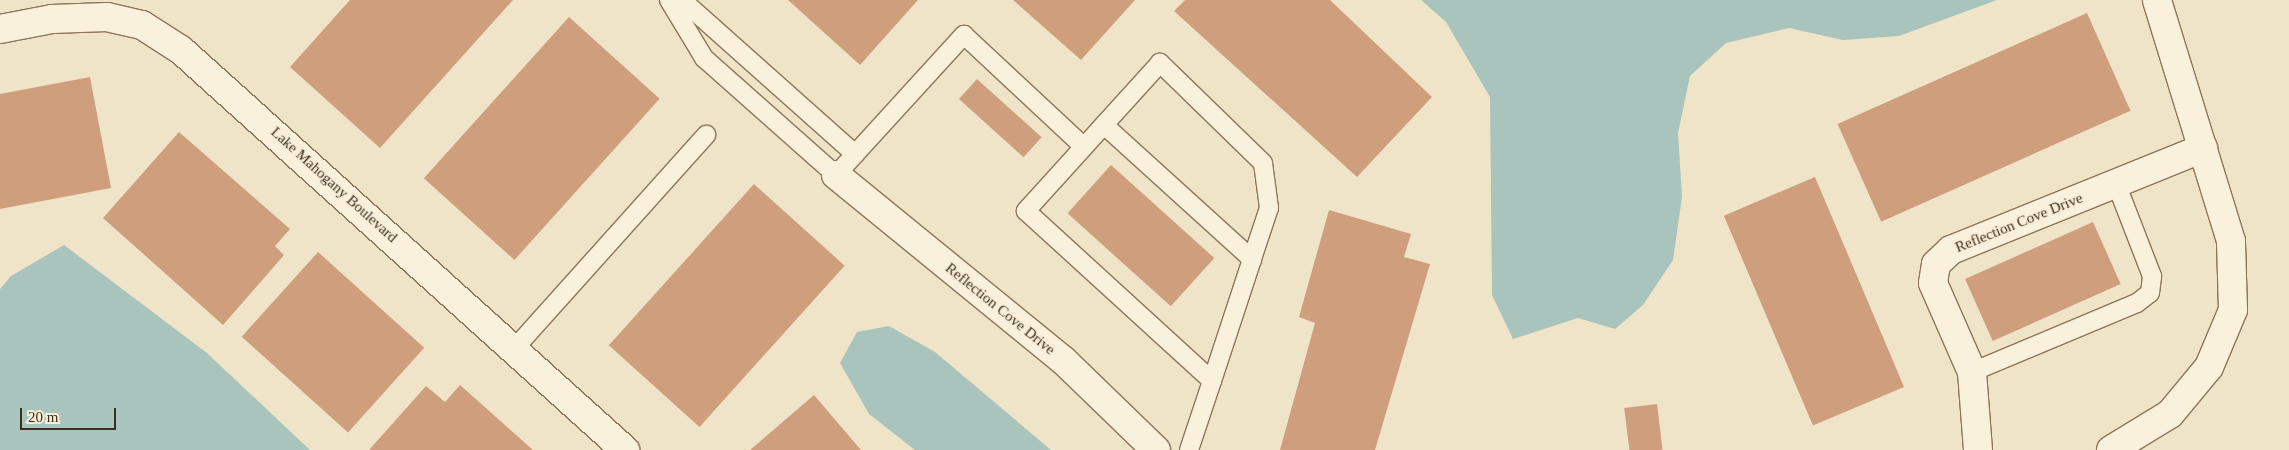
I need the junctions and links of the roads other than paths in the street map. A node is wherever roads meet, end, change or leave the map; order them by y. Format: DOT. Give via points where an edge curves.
graph roads {
  1 [pos="669,0"];
  2 [pos="682,0"];
  3 [pos="2157,0"];
  4 [pos="0,29"];
  5 [pos="1104,125"];
  6 [pos="706,135"];
  7 [pos="1084,147"];
  8 [pos="2203,148"];
  9 [pos="855,154"];
  10 [pos="836,176"];
  11 [pos="2116,183"];
  12 [pos="1252,259"];
  13 [pos="514,349"];
  14 [pos="1972,372"];
  15 [pos="1212,381"];
  16 [pos="625,450"];
  17 [pos="1156,450"];
  18 [pos="1189,450"];
  19 [pos="1978,450"];
  20 [pos="2111,450"];
  1 -- 10 [label="lane" via="704,58"];
  2 -- 9 [label="lane"];
  3 -- 8 [label="street"];
  4 -- 13 [label="street, Lake Mahogany Boulevard" via="52,19 107,17 142,25 225,86"];
  5 -- 7 [label="lane"];
  5 -- 12 [label="lane"];
  5 -- 12 [label="lane" via="1160,63 1263,163 1269,208"];
  6 -- 13 [label="lane"];
  7 -- 9 [label="lane" via="964,35"];
  7 -- 15 [label="lane" via="1026,211"];
  8 -- 11 [label="street, Reflection Cove Drive"];
  8 -- 20 [label="street" via="2231,241 2233,310 2209,367 2170,414"];
  9 -- 10 [label="lane"];
  10 -- 17 [label="street, Reflection Cove Drive" via="1064,361"];
  11 -- 14 [label="lane" via="2152,276 2150,294 2137,303"];
  11 -- 14 [label="street, Reflection Cove Drive" via="1943,255 1933,273 1933,283"];
  12 -- 15 [label="lane"];
  13 -- 16 [label="street, Lake Mahogany Boulevard"];
  14 -- 19 [label="street, Reflection Cove Drive"];
  15 -- 18 [label="lane"];
}
